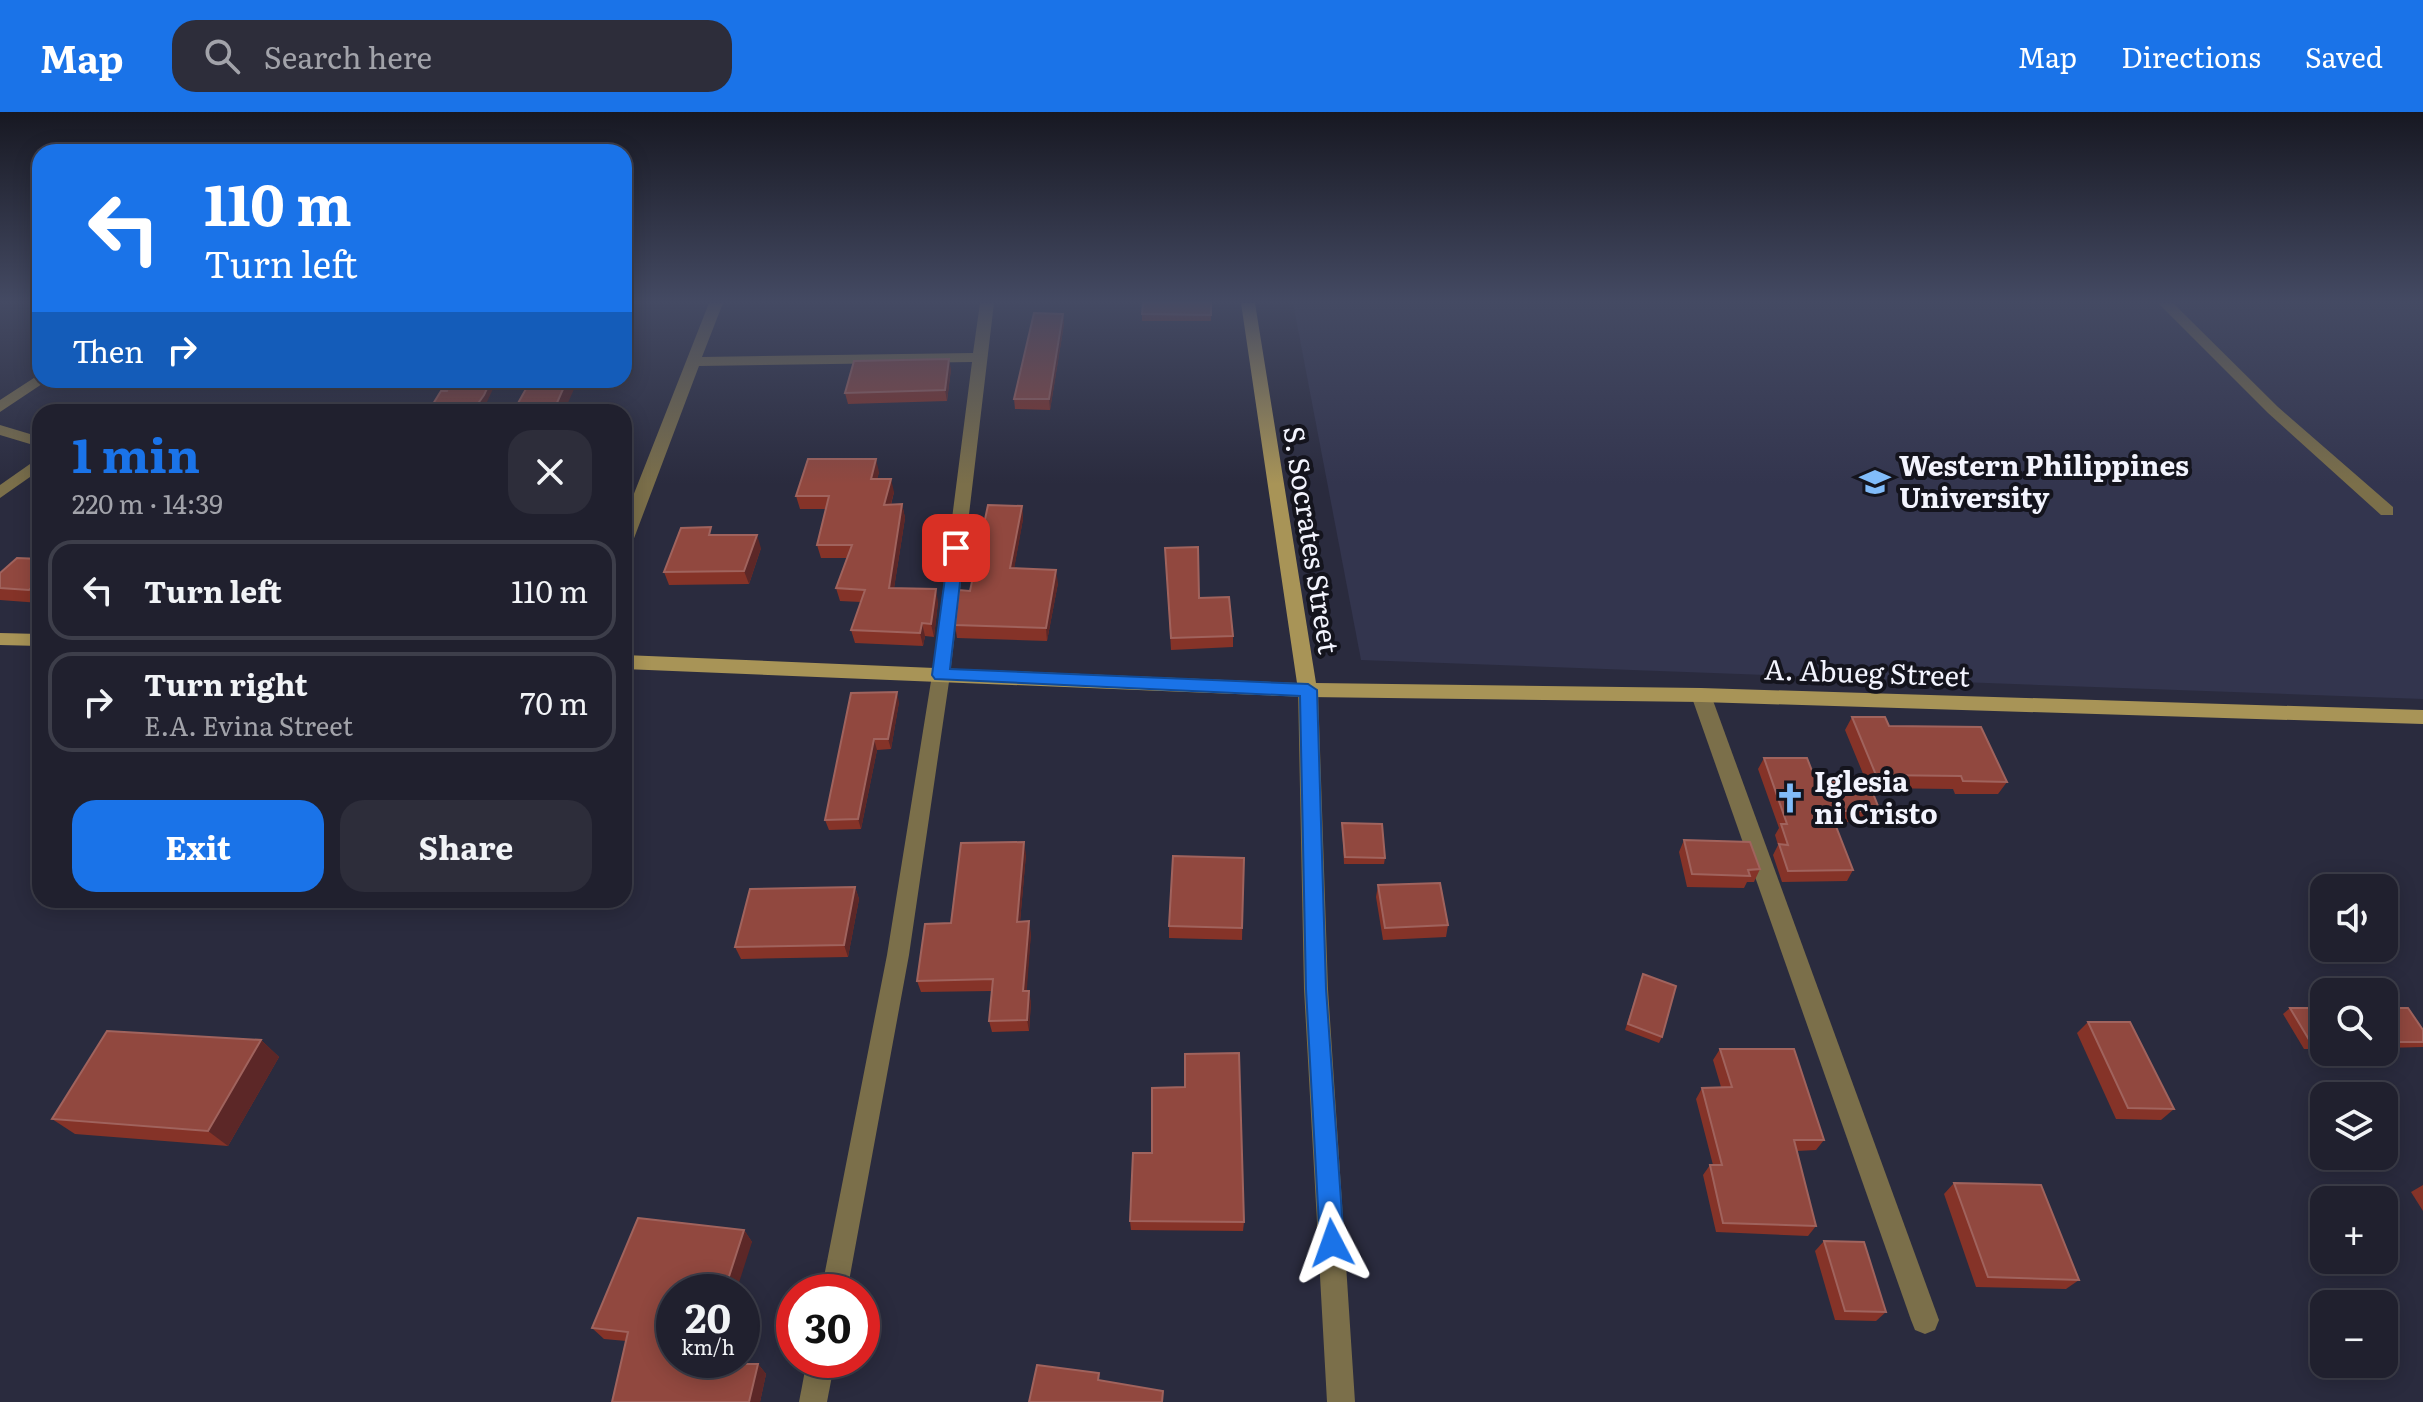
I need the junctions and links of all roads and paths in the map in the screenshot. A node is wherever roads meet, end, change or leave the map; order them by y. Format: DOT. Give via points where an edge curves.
graph roads {
  1 [pos="693,363"];
  2 [pos="979,363"];
  3 [pos="1257,363"];
  4 [pos="2226,363"];
  5 [pos="32,385"];
  6 [pos="0,407"];
  7 [pos="0,430"];
  8 [pos="32,440"];
  9 [pos="32,468"];
  10 [pos="0,493"];
  11 [pos="2387,511"];
  12 [pos="632,520"];
  13 [pos="0,639"];
  14 [pos="32,640"];
  15 [pos="632,662"];
  16 [pos="941,675"];
  17 [pos="1308,690"];
  18 [pos="1701,695"];
  19 [pos="2423,717"];
  20 [pos="837,1274"];
  21 [pos="1925,1320"];
  22 [pos="818,1378"];
  23 [pos="813,1402"];
  24 [pos="1341,1402"];
  1 -- 12 [label="street"];
  2 -- 16 [label="street"];
  3 -- 17 [label="street, S. Socrates Street"];
  4 -- 11 [label="street"];
  5 -- 6 [label="street"];
  7 -- 8 [label="street"];
  9 -- 10 [label="street"];
  13 -- 14 [label="street"];
  15 -- 16 [label="street, A. Abueg Street"];
  16 -- 17 [label="street, A. Abueg Street"];
  16 -- 20 [label="street" via="898,955"];
  17 -- 18 [label="street, A. Abueg Street"];
  17 -- 24 [label="street" via="1316,989"];
  18 -- 19 [label="street, A. Abueg Street"];
  18 -- 21 [label="street"];
  22 -- 23 [label="street"];
}
